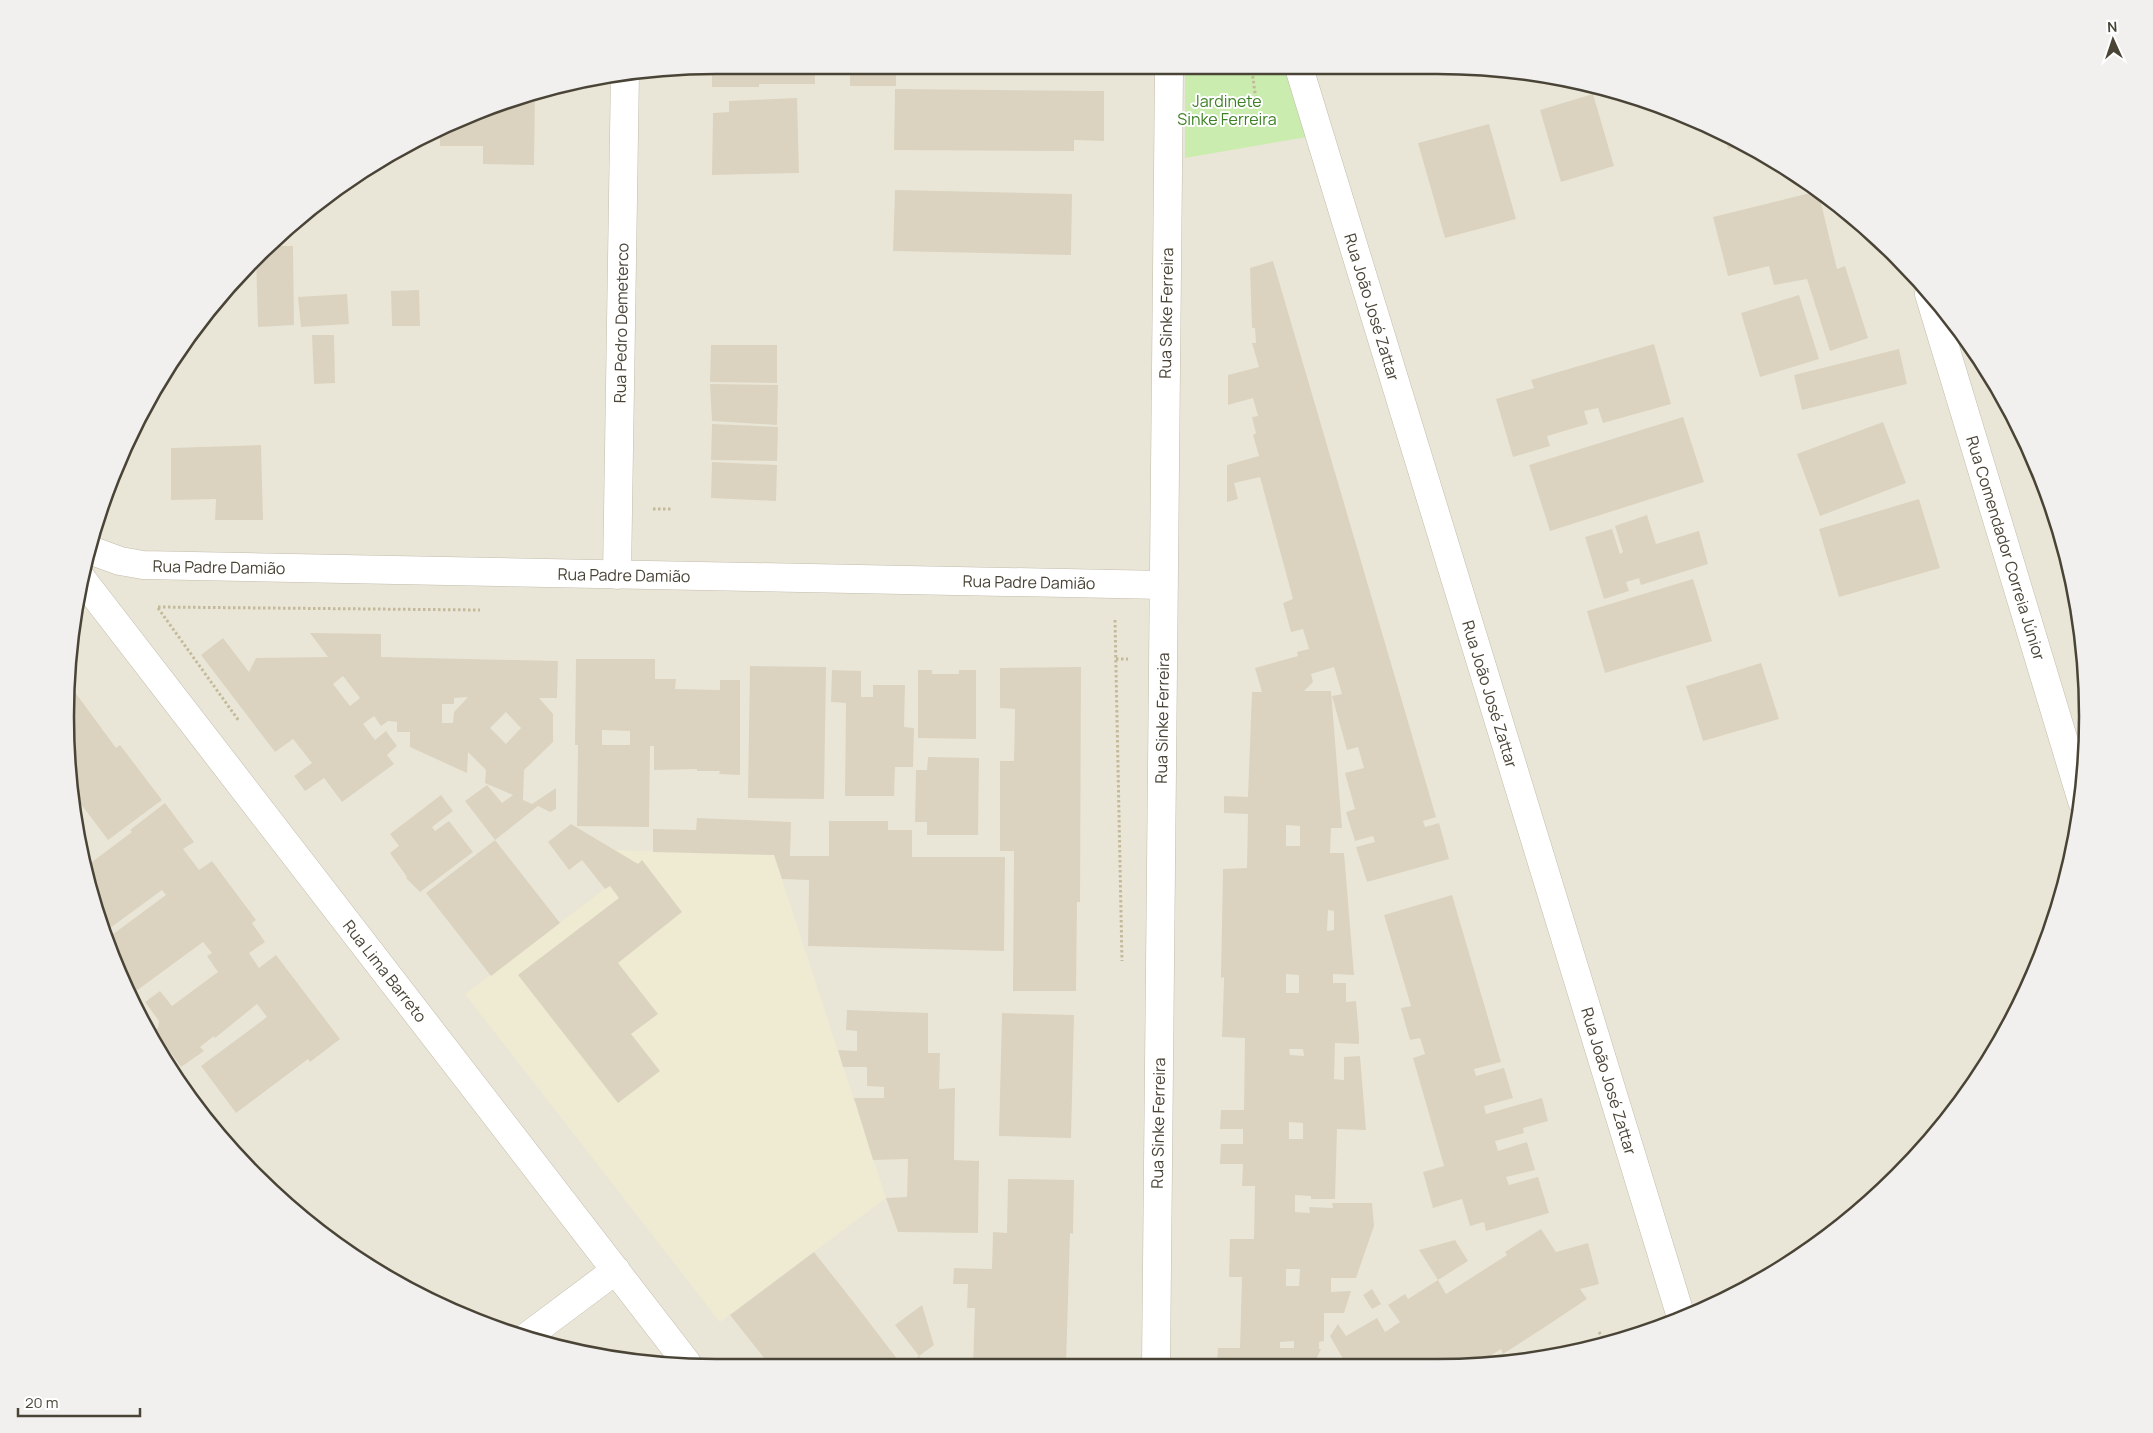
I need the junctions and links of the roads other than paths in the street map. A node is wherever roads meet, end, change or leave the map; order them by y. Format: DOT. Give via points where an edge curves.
graph roads {
  1 [pos="1169,74"];
  2 [pos="1301,74"];
  3 [pos="625,80"];
  4 [pos="1934,310"];
  5 [pos="95,552"];
  6 [pos="617,575"];
  7 [pos="1164,584"];
  8 [pos="87,587"];
  9 [pos="2076,781"];
  10 [pos="616,1270"];
  11 [pos="1678,1311"];
  12 [pos="533,1332"];
  13 [pos="683,1358"];
  14 [pos="1156,1359"];
  1 -- 7 [label="street, Rua Sinke Ferreira"];
  2 -- 11 [label="street, Rua João José Zattar"];
  3 -- 6 [label="street, Rua Pedro Demeterco"];
  4 -- 9 [label="street, Rua Comendador Correia Júnior"];
  5 -- 6 [label="street, Rua Padre Damião" via="143,565"];
  6 -- 7 [label="street, Rua Padre Damião"];
  7 -- 14 [label="street, Rua Sinke Ferreira"];
  8 -- 10 [label="street, Rua Lima Barreto"];
  10 -- 12 [label="street"];
  10 -- 13 [label="street, Rua Lima Barreto"];
}
